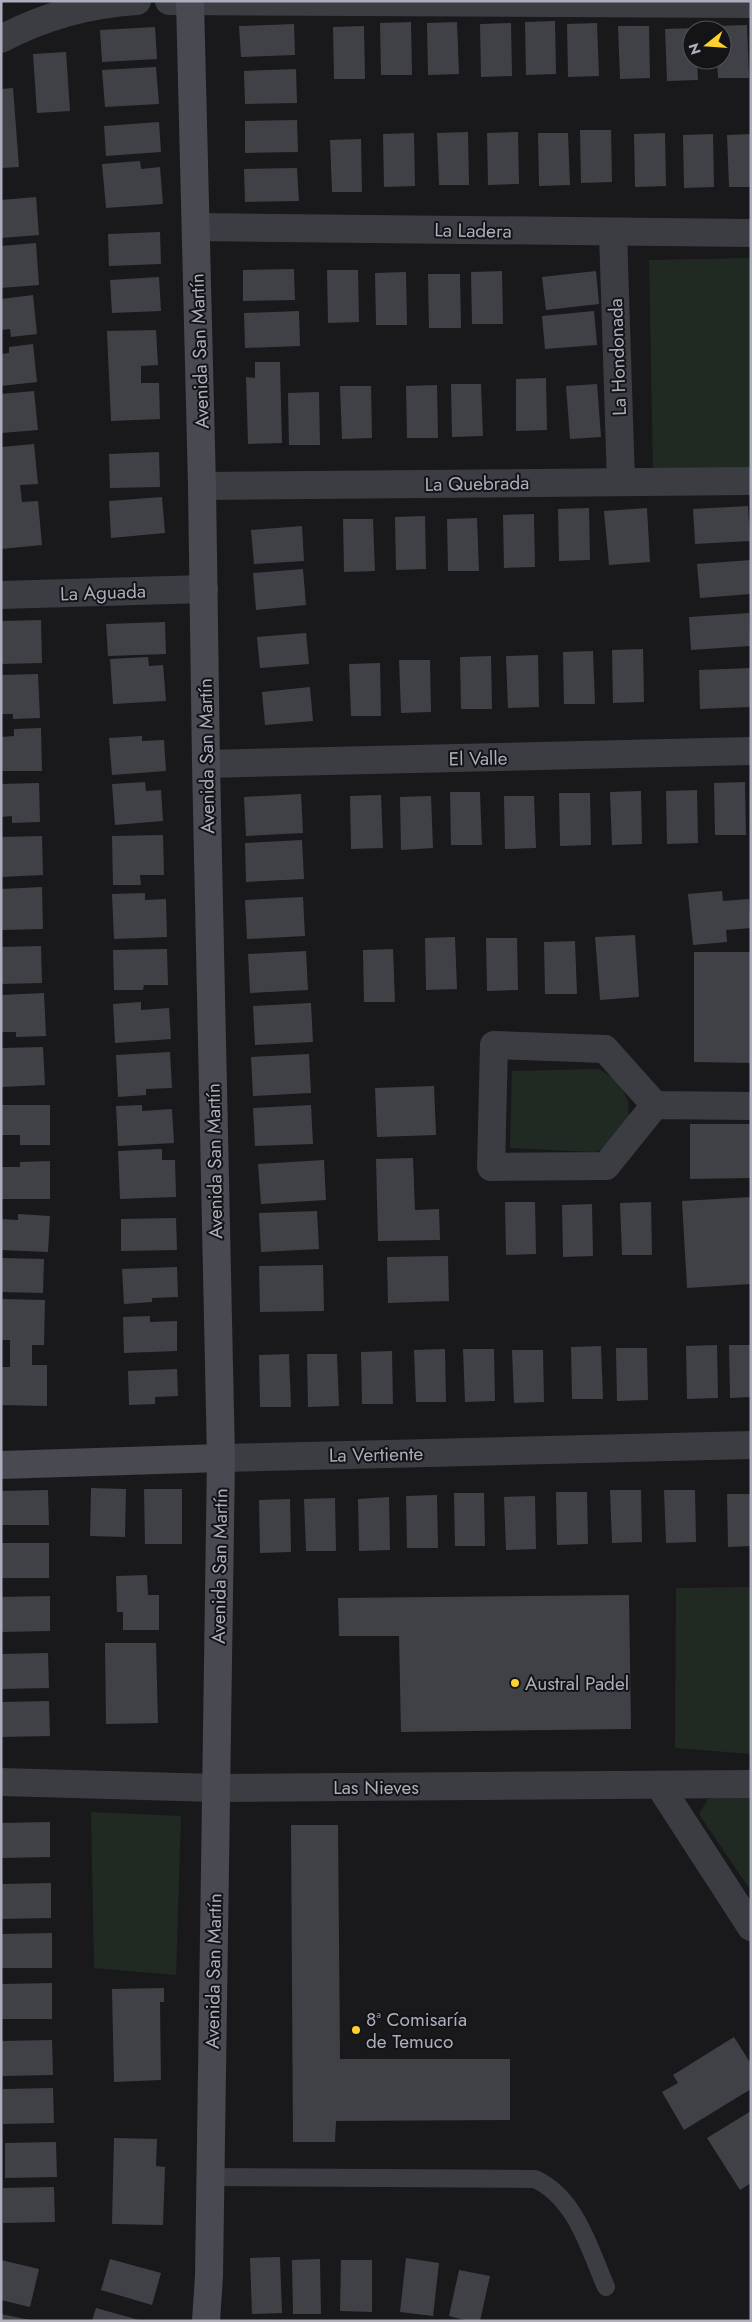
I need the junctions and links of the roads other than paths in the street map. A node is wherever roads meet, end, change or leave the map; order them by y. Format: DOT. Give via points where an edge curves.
graph roads {
  1 [pos="137,1"];
  2 [pos="183,2"];
  3 [pos="751,4"];
  4 [pos="1,39"];
  5 [pos="196,227"];
  6 [pos="613,232"];
  7 [pos="751,233"];
  8 [pos="751,481"];
  9 [pos="621,482"];
  10 [pos="202,486"];
  11 [pos="204,589"];
  12 [pos="1,595"];
  13 [pos="751,751"];
  14 [pos="206,764"];
  15 [pos="655,1105"];
  16 [pos="751,1106"];
  17 [pos="751,1445"];
  18 [pos="221,1458"];
  19 [pos="1,1465"];
  20 [pos="1,1782"];
  21 [pos="751,1784"];
  22 [pos="659,1785"];
  23 [pos="216,1788"];
  24 [pos="751,1927"];
  25 [pos="210,2177"];
  26 [pos="606,2287"];
  27 [pos="206,2321"];
  1 -- 4 [label="street" via="79,8 47,18"];
  2 -- 3 [label="street"];
  2 -- 5 [label="street, Avenida San Martín"];
  5 -- 6 [label="street, La Ladera"];
  5 -- 10 [label="street, Avenida San Martín"];
  6 -- 7 [label="street, La Ladera"];
  6 -- 9 [label="street, La Hondonada"];
  8 -- 9 [label="street, La Quebrada"];
  9 -- 10 [label="street, La Quebrada"];
  10 -- 11 [label="street, Avenida San Martín"];
  11 -- 12 [label="street, La Aguada"];
  11 -- 14 [label="street, Avenida San Martín"];
  13 -- 14 [label="street, El Valle"];
  14 -- 18 [label="street, Avenida San Martín"];
  15 -- 15 [label="street" via="605,1049 494,1045 491,1167 606,1166"];
  15 -- 16 [label="street"];
  17 -- 18 [label="street, La Vertiente"];
  18 -- 19 [label="street, La Vertiente"];
  18 -- 23 [label="street, Avenida San Martín"];
  20 -- 23 [label="street, Las Nieves"];
  21 -- 22 [label="street, Las Nieves"];
  22 -- 23 [label="street, Las Nieves"];
  22 -- 24 [label="street"];
  23 -- 25 [label="street, Avenida San Martín"];
  25 -- 26 [label="lane" via="535,2179 552,2188 572,2211"];
  25 -- 27 [label="street, Avenida San Martín"];
}
